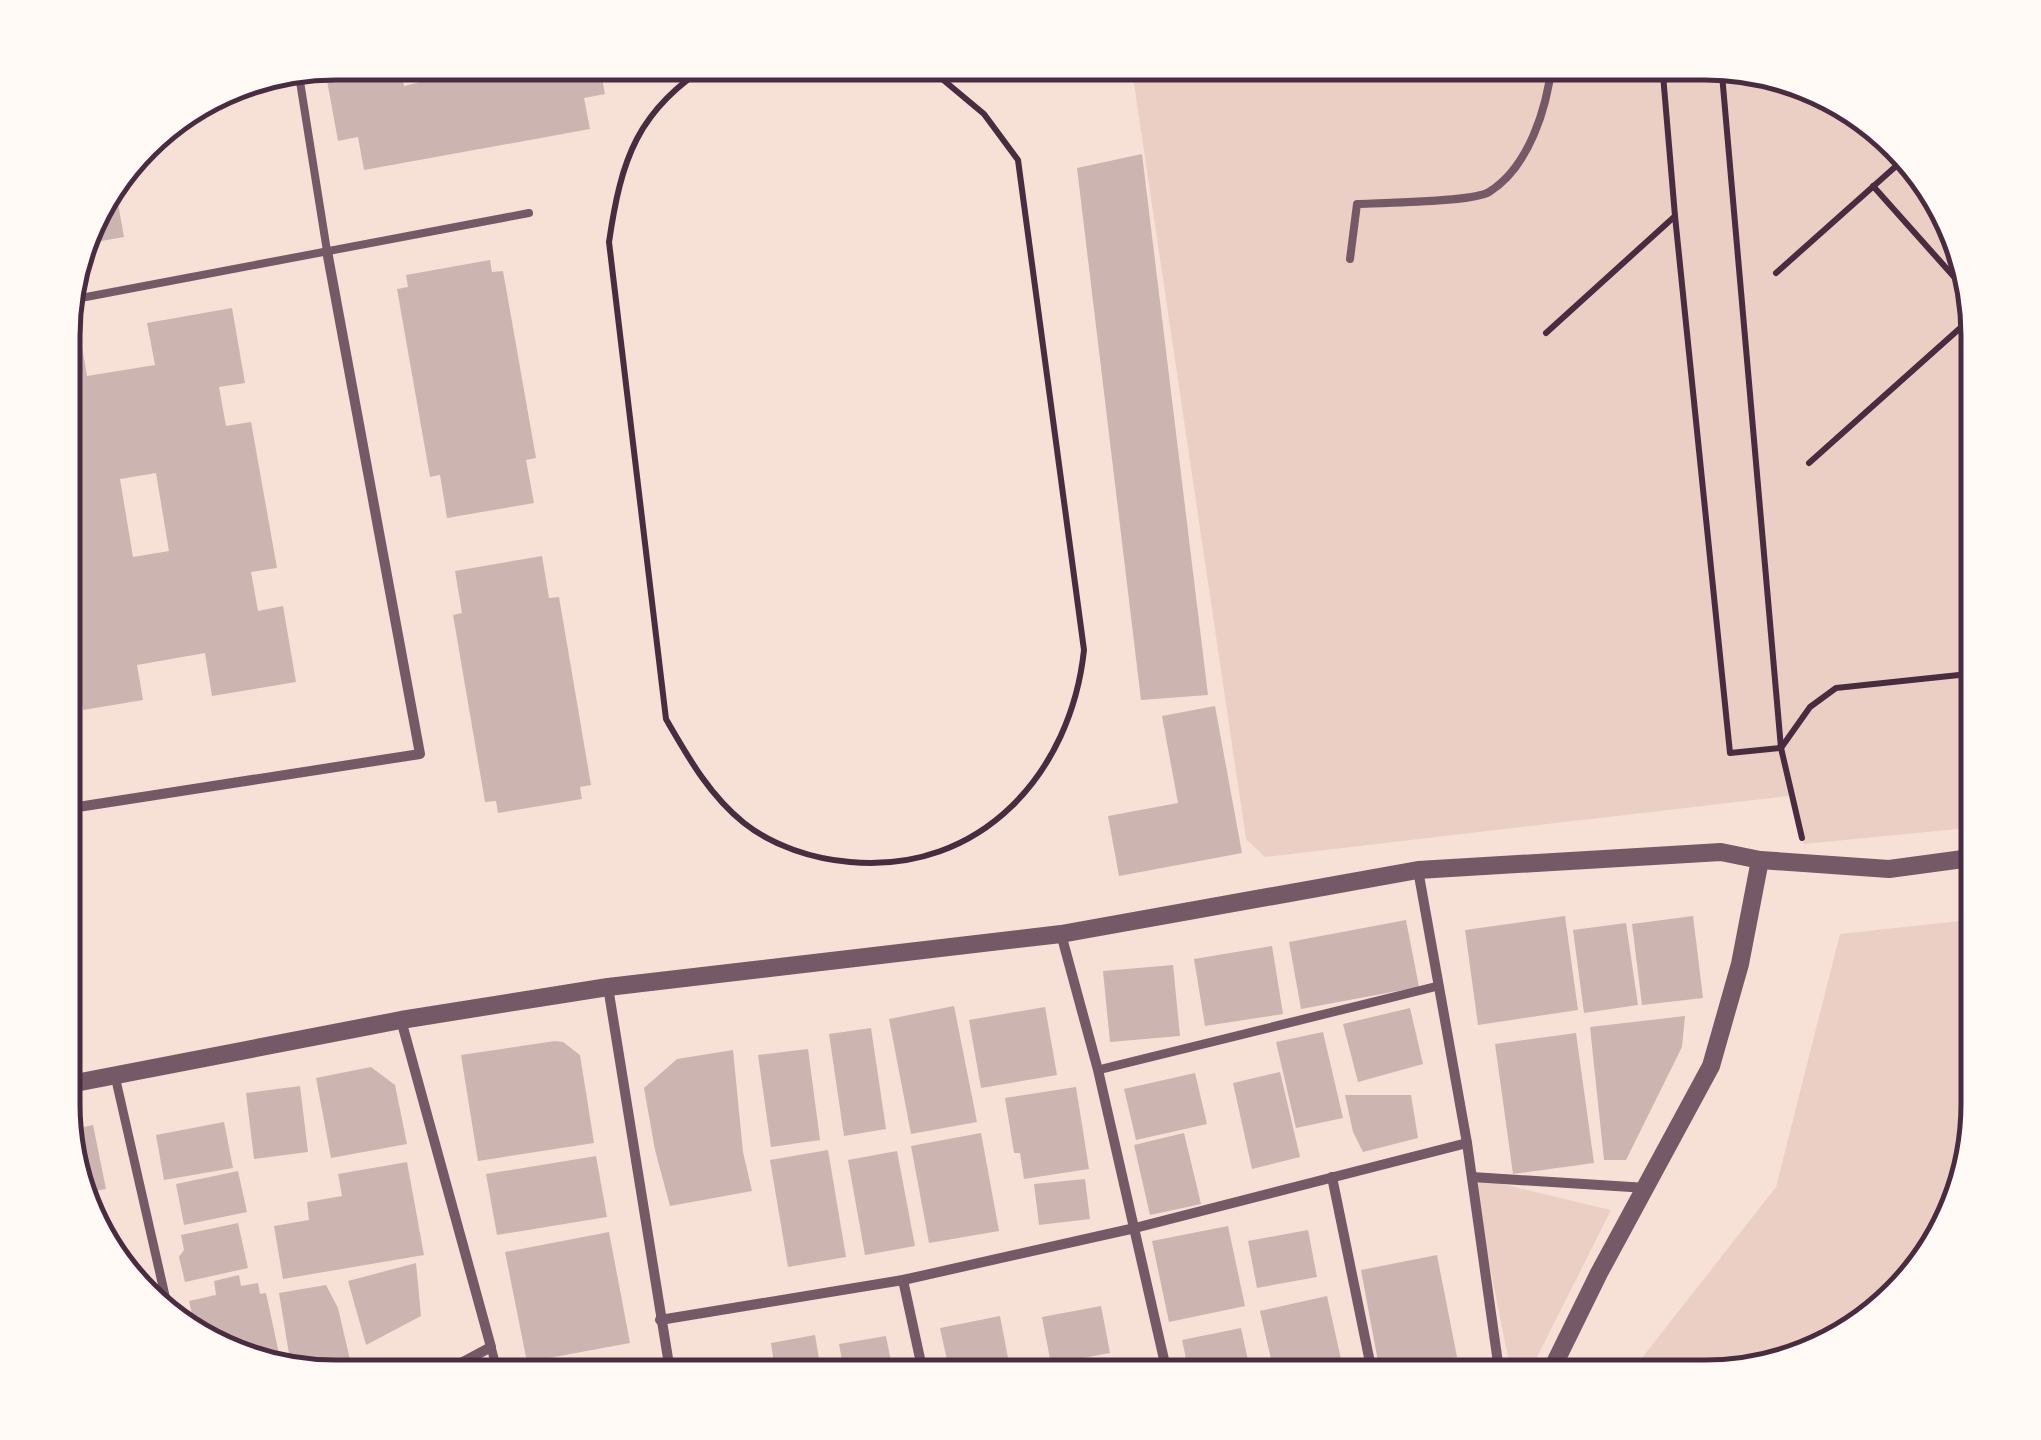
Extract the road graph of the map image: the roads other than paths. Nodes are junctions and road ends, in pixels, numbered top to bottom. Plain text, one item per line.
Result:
1 (1550, 81) edge
2 (300, 83) edge
3 (529, 214) dead end
4 (327, 251) junction
5 (1350, 259) dead end
6 (83, 298) edge
7 (81, 807) edge
8 (1760, 860) junction
9 (1960, 860) edge
10 (1418, 870) junction
11 (1061, 934) junction
12 (1438, 986) junction
13 (608, 987) junction
14 (401, 1020) junction
15 (1098, 1070) junction
16 (114, 1072) junction
17 (81, 1080) edge
18 (1467, 1142) junction
19 (1332, 1177) junction
20 (1472, 1177) junction
21 (1648, 1188) junction
22 (1135, 1228) junction
23 (903, 1280) junction
24 (165, 1294) edge
25 (660, 1320) junction
26 (491, 1347) junction
27 (468, 1359) edge
28 (494, 1359) edge
29 (668, 1359) edge
30 (920, 1359) edge
31 (1164, 1360) edge
32 (1369, 1360) edge
33 (1497, 1360) edge
34 (1557, 1360) edge

1 - 5 lane
2 - 4 lane
3 - 4 lane
4 - 6 lane
4 - 7 street
8 - 9 street
8 - 10 street
8 - 21 street
10 - 11 street
10 - 12 street
11 - 13 street
11 - 15 street
12 - 15 street
12 - 18 street
13 - 14 street
13 - 25 street
14 - 16 street
14 - 26 street
15 - 22 street
16 - 17 street
16 - 24 street
18 - 19 street
18 - 20 street
19 - 22 street
19 - 32 street
20 - 21 street
20 - 33 street
21 - 34 street
22 - 23 street
22 - 31 street
23 - 25 street
23 - 30 street
25 - 29 street
26 - 27 street
26 - 28 street

